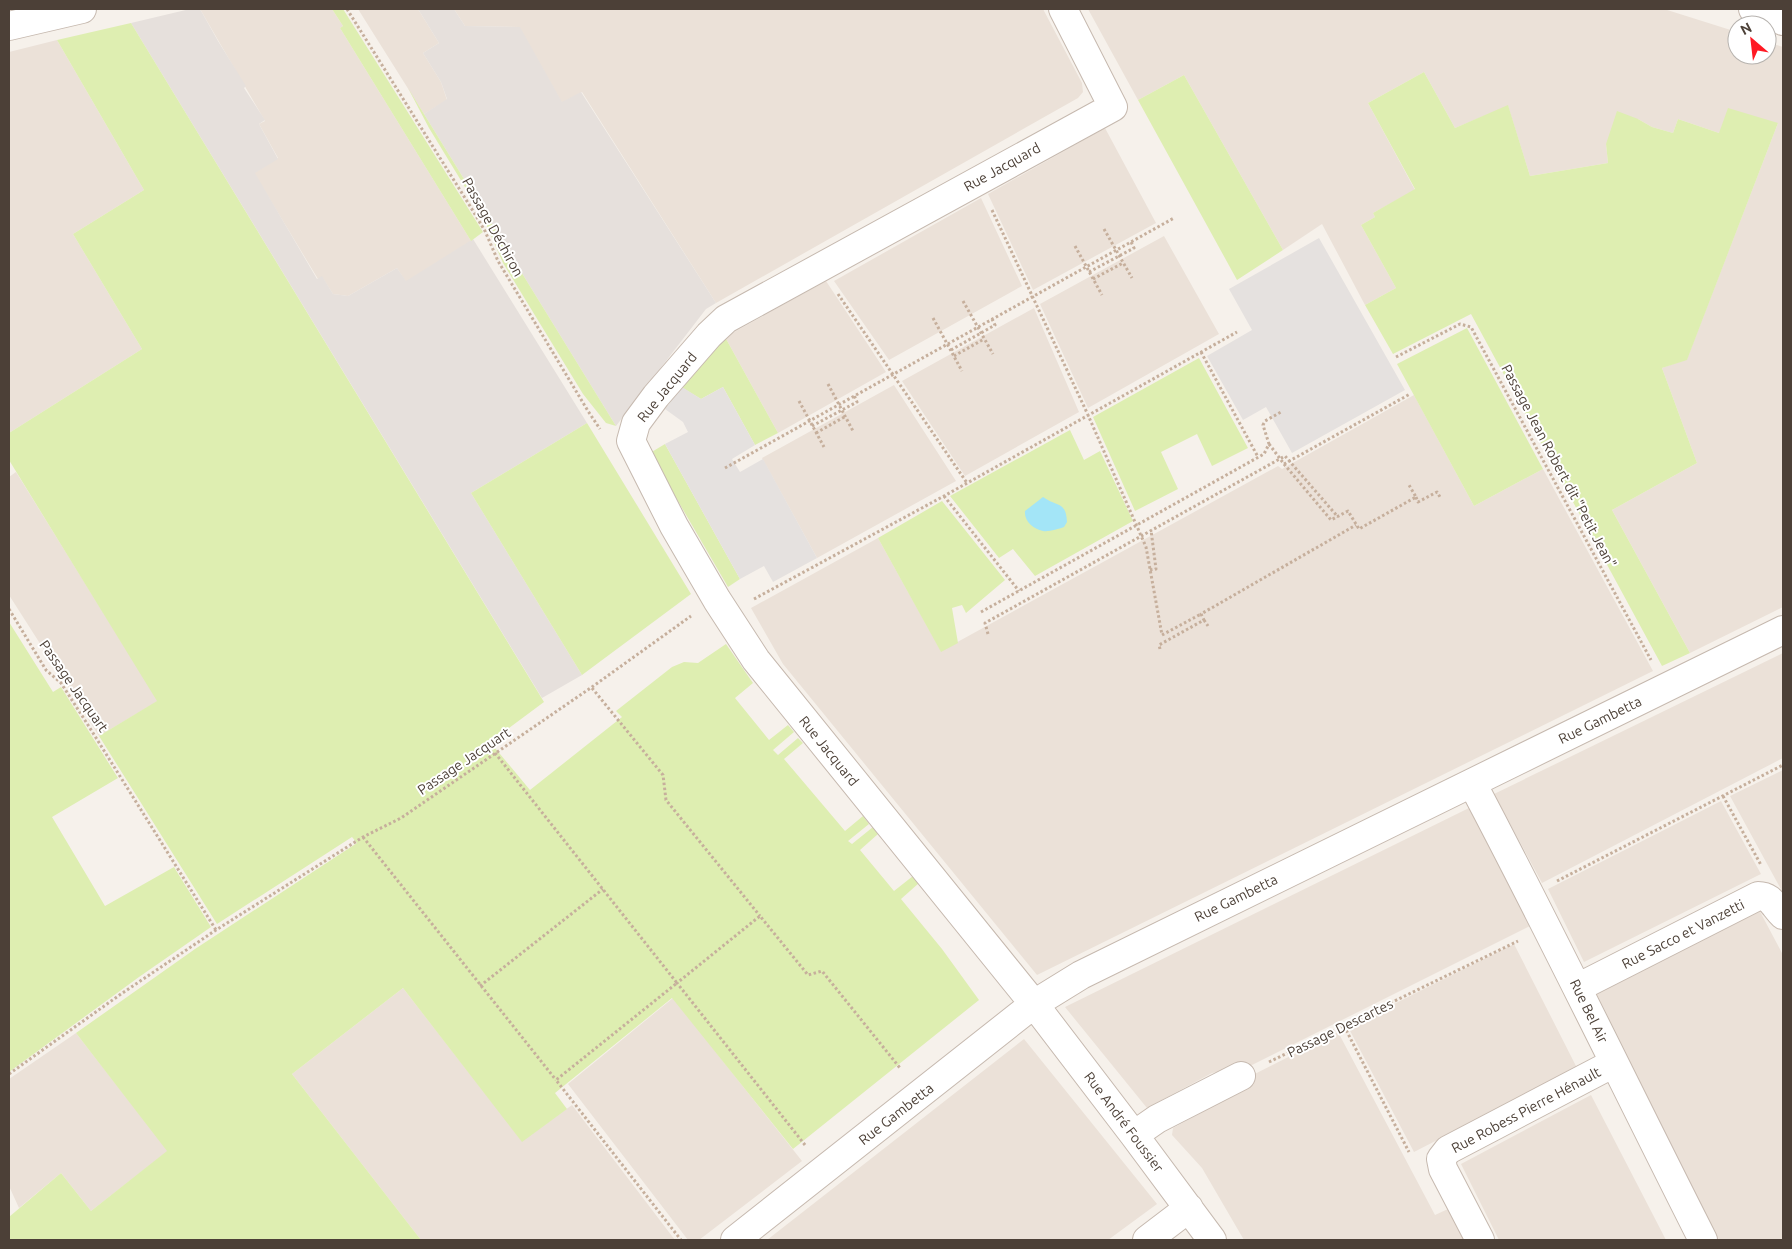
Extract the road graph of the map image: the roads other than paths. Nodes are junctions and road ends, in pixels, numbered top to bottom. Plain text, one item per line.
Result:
1 (82, 9) edge
2 (1063, 9) edge
3 (1753, 9) edge
4 (1783, 21) edge
5 (9, 26) edge
6 (1783, 630) edge
7 (1472, 783) junction
8 (1783, 915) edge
9 (1577, 988) junction
10 (1034, 1004) junction
11 (1614, 1063) junction
12 (1241, 1076) road end
13 (1134, 1135) junction
14 (1189, 1208) junction
15 (735, 1240) edge
16 (1147, 1240) edge
17 (1212, 1240) edge
18 (1480, 1240) edge
19 (1703, 1240) edge

1 - 5 street
2 - 10 street, Rue Jacquard
3 - 4 street
6 - 7 street, Rue Gambetta
7 - 9 street, Rue Bel Air
7 - 10 street, Rue Gambetta
8 - 9 street, Rue Sacco et Vanzetti
9 - 11 street, Rue Bel Air
10 - 13 street, Rue André Foussier
10 - 15 street, Rue Gambetta
11 - 18 street, Rue Robess Pierre Hénault
11 - 19 street, Rue Bel Air
12 - 13 street
13 - 14 street, Rue André Foussier
14 - 16 street
14 - 17 street, Rue André Foussier

